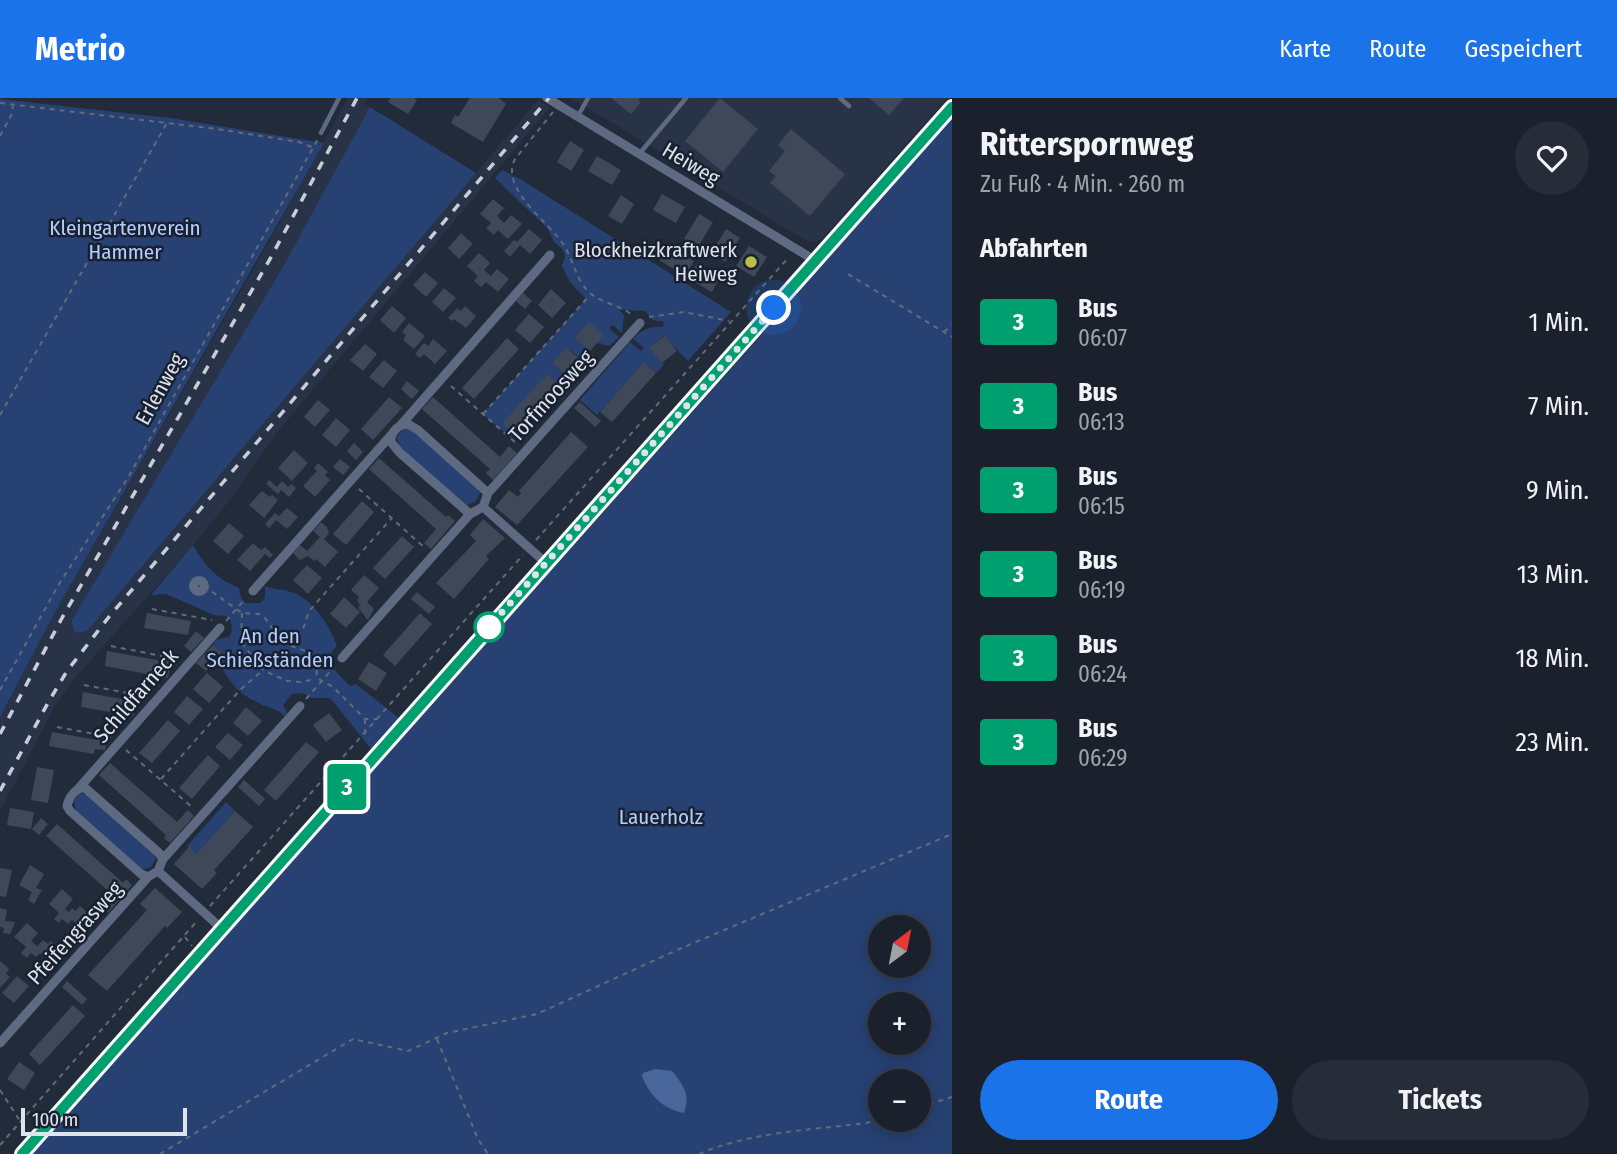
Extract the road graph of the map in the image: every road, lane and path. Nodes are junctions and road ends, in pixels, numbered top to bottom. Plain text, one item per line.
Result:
1 (338, 98) edge
2 (547, 98) edge
3 (588, 98) edge
4 (686, 98) edge
5 (840, 98) edge
6 (0, 103) edge
7 (13, 104) junction
8 (559, 105) junction
9 (849, 106) dead end
10 (952, 107) edge
11 (578, 117) junction
12 (167, 123) junction
13 (320, 134) joint
14 (0, 136) edge
15 (314, 148) junction
16 (640, 154) junction
17 (796, 248) junction
18 (550, 256) dead end
19 (816, 261) junction
20 (848, 274) dead end
21 (591, 294) junction
22 (730, 321) junction
23 (640, 323) junction
24 (952, 325) edge
25 (943, 332) junction
26 (952, 338) edge
27 (442, 378) junction
28 (483, 414) junction
29 (0, 415) edge
30 (400, 426) junction
31 (392, 434) junction
32 (525, 451) junction
33 (350, 481) junction
34 (488, 493) junction
35 (483, 507) junction
36 (470, 514) junction
37 (391, 519) junction
38 (529, 548) junction
39 (433, 555) junction
40 (545, 563) junction
41 (205, 586) dead end
42 (253, 591) joint
43 (237, 608) junction
44 (152, 609) dead end
45 (242, 612) junction
46 (220, 628) junction
47 (111, 646) dead end
48 (291, 646) junction
49 (342, 658) joint
50 (184, 668) junction
51 (263, 670) junction
52 (317, 678) junction
53 (321, 682) junction
54 (84, 685) dead end
55 (0, 690) edge
56 (151, 705) junction
57 (300, 706) joint
58 (365, 719) junction
59 (379, 719) junction
60 (57, 726) dead end
61 (364, 735) junction
62 (118, 743) junction
63 (160, 779) junction
64 (78, 789) junction
65 (202, 816) junction
66 (952, 834) edge
67 (163, 859) junction
68 (158, 871) junction
69 (148, 877) junction
70 (204, 913) junction
71 (221, 928) junction
72 (184, 936) junction
73 (190, 952) dead end
74 (437, 1038) junction
75 (0, 1043) edge
76 (0, 1090) edge
77 (952, 1097) edge
78 (931, 1103) edge
79 (20, 1122) junction
80 (868, 1122) edge
81 (0, 1145) edge
82 (22, 1154) edge
83 (160, 1154) edge
84 (488, 1154) edge
85 (699, 1154) edge

1 - 13 lane
2 - 8 street, Heiweg
3 - 11 lane
4 - 16 lane
5 - 9 lane
6 - 7 path
7 - 12 path
7 - 14 path
8 - 11 street, Heiweg
8 - 21 path
10 - 19 street
11 - 16 street, Heiweg
12 - 15 path
12 - 29 path
13 - 15 path, Erlenweg
15 - 55 path, Erlenweg
16 - 17 street, Heiweg
17 - 19 street, Heiweg
17 - 22 path
18 - 27 street
19 - 40 street
20 - 25 path
21 - 23 path
21 - 28 path
22 - 23 path
22 - 38 path
23 - 32 street, Torfmoosweg
24 - 25 path
25 - 26 path
27 - 28 path
27 - 30 street
28 - 32 path
30 - 31 street
30 - 34 street
31 - 33 street
31 - 36 street
32 - 34 street, Torfmoosweg
33 - 37 path
33 - 42 street
34 - 35 street
35 - 36 street
35 - 38 street
36 - 39 street
37 - 39 path
37 - 48 path
38 - 40 street
38 - 59 path
39 - 49 street
40 - 71 street
41 - 43 path
42 - 43 path
43 - 45 path
43 - 46 path
44 - 46 path
45 - 48 path
45 - 51 path
46 - 50 street, Schildfarneck
47 - 50 path
48 - 52 path
49 - 53 path
50 - 56 street, Schildfarneck
51 - 52 path
51 - 63 path
52 - 53 path
53 - 57 path
53 - 58 path
54 - 56 path
56 - 62 street, Schildfarneck
57 - 65 street
58 - 59 path
58 - 61 path
59 - 61 path
60 - 62 path
61 - 70 path
62 - 63 path
62 - 64 street, Schildfarneck
63 - 65 path
64 - 67 street
64 - 69 street
65 - 67 street
66 - 74 path
67 - 68 street
68 - 69 street
68 - 70 street
69 - 75 street, Pfeifengrasweg
70 - 71 street
70 - 72 path
71 - 82 street
72 - 73 path
72 - 79 path
74 - 83 path
74 - 84 path
76 - 79 path
77 - 78 path
79 - 81 path
80 - 85 path

